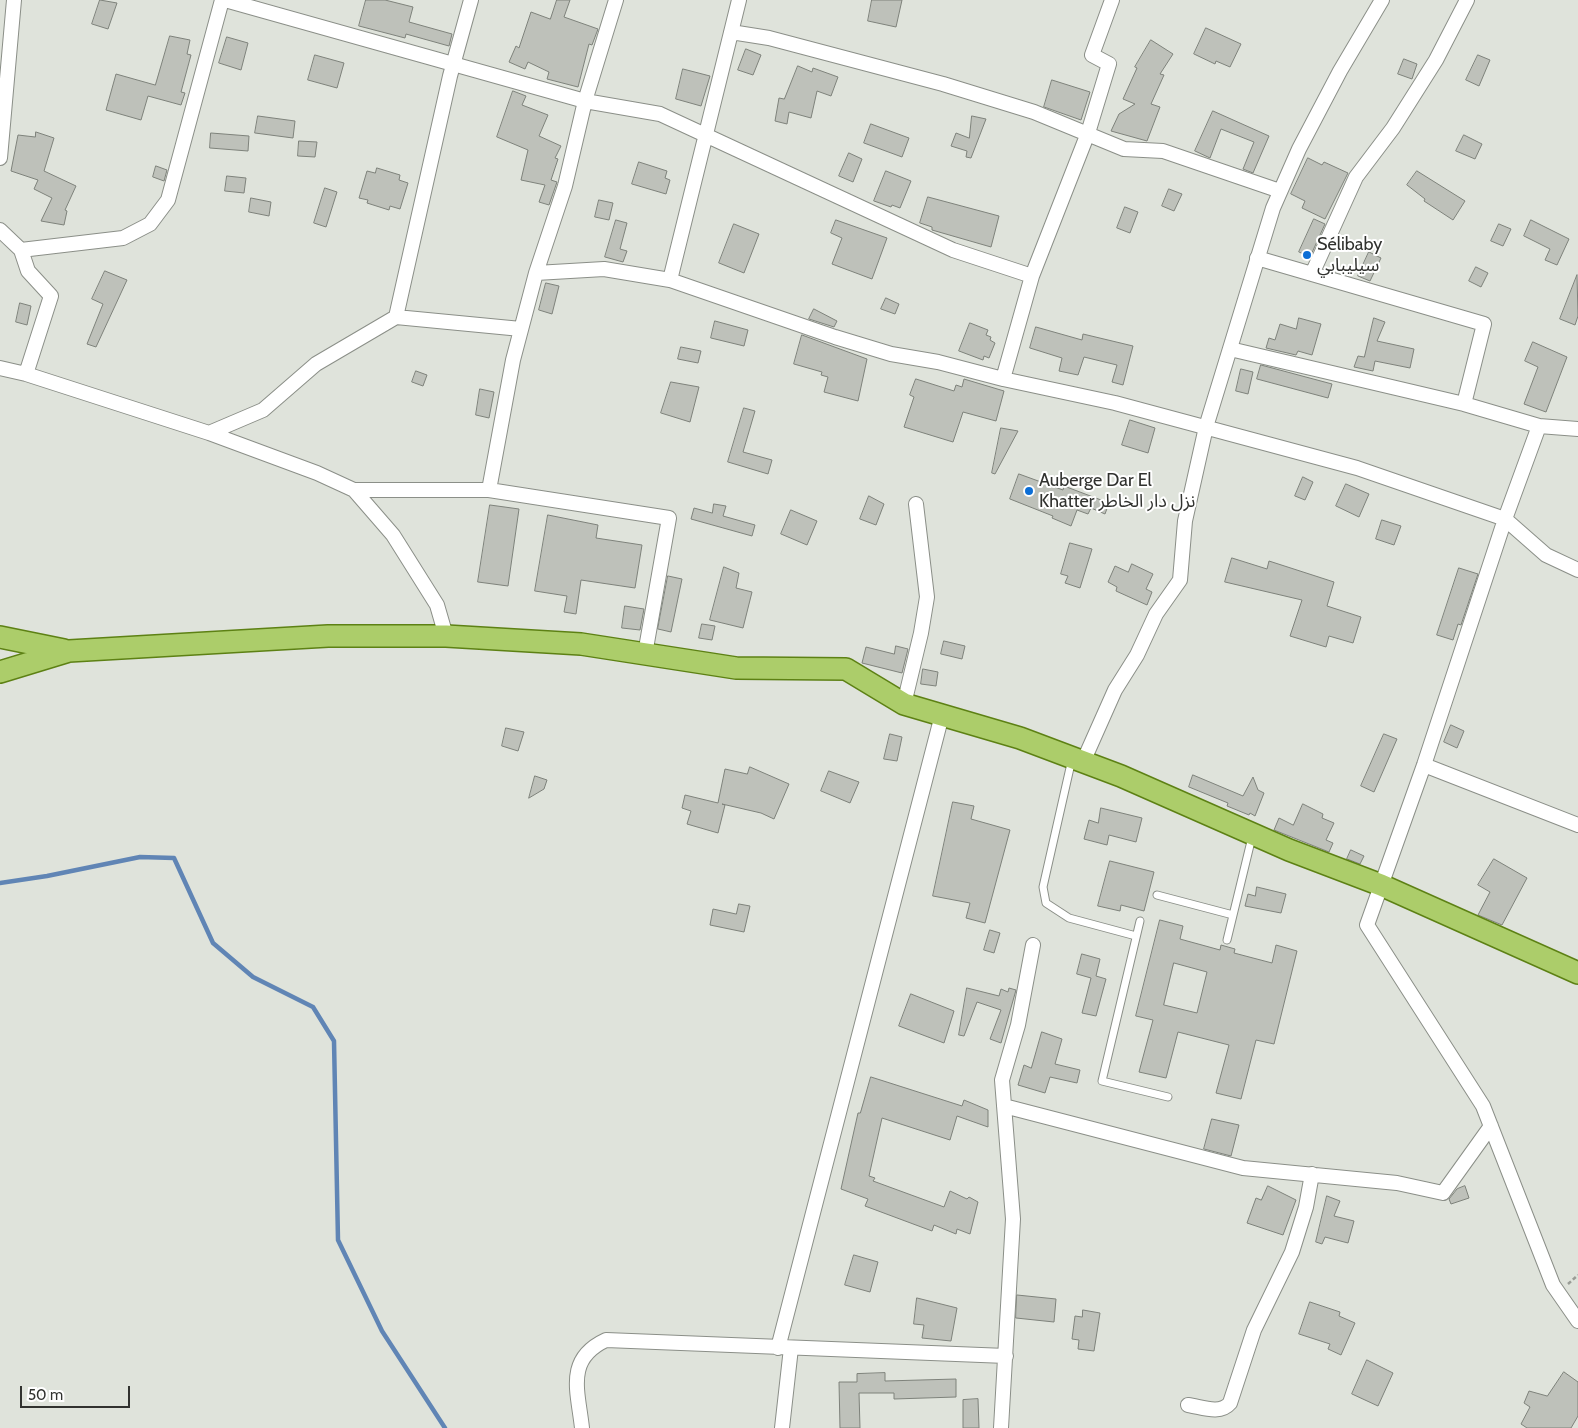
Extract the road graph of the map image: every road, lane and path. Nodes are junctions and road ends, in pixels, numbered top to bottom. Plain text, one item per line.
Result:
1 (14, 0) edge
2 (224, 0) edge
3 (470, 0) edge
4 (614, 0) edge
5 (739, 0) edge
6 (1112, 0) edge
7 (1382, 0) edge
8 (1467, 0) edge
9 (731, 32) junction
10 (454, 63) junction
11 (585, 101) junction
12 (1088, 133) junction
13 (705, 134) junction
14 (0, 158) edge
15 (1280, 191) junction
16 (0, 230) edge
17 (22, 250) junction
18 (1257, 258) junction
19 (536, 273) junction
20 (1312, 274) junction
21 (1032, 276) junction
22 (670, 280) junction
23 (396, 317) junction
24 (521, 329) junction
25 (1230, 349) junction
26 (0, 368) edge
27 (26, 374) junction
28 (1002, 379) junction
29 (1464, 404) junction
30 (1539, 426) junction
31 (1206, 427) junction
32 (1578, 429) edge
33 (210, 434) junction
34 (354, 490) junction
35 (489, 490) junction
36 (916, 504) dead end
37 (1505, 519) junction
38 (1578, 570) edge
39 (446, 636) junction
40 (0, 637) edge
41 (69, 651) junction
42 (645, 654) junction
43 (0, 672) edge
44 (904, 704) junction
45 (942, 715) junction
46 (1078, 760) junction
47 (1424, 765) junction
48 (1578, 825) edge
49 (1253, 834) junction
50 (1380, 885) junction
51 (1157, 895) dead end
52 (1233, 915) junction
53 (1140, 921) dead end
54 (1136, 936) junction
55 (1227, 940) dead end
56 (1033, 945) dead end
57 (1578, 973) edge
58 (1168, 1097) dead end
59 (1004, 1106) junction
60 (1491, 1126) junction
61 (1312, 1174) junction
62 (1578, 1321) edge
63 (784, 1348) junction
64 (1006, 1356) junction
65 (1188, 1405) dead end
66 (582, 1428) edge
67 (782, 1428) edge
68 (1001, 1428) edge

1 - 14 street
2 - 10 street
2 - 17 street
3 - 10 street
4 - 11 street
5 - 9 street
6 - 12 street
7 - 15 street
8 - 20 street
9 - 12 street
9 - 13 street
10 - 11 street
10 - 23 street
11 - 13 street
11 - 19 street
12 - 15 street
12 - 21 street
13 - 21 street
13 - 22 street
15 - 18 street
16 - 17 street
17 - 27 street
18 - 20 street
18 - 25 street
19 - 22 street
19 - 24 street
20 - 29 street
21 - 28 street
22 - 28 street
23 - 24 street
23 - 33 street
24 - 35 street
25 - 29 street
25 - 31 street
26 - 27 street
27 - 33 street
28 - 31 street
29 - 30 street
30 - 32 street
30 - 37 street
31 - 37 street
31 - 46 street
33 - 34 street
34 - 35 street
34 - 39 street
35 - 42 street
36 - 44 street
37 - 38 street
37 - 47 street
39 - 41 main road
39 - 42 main road
40 - 41 main road
41 - 43 main road
42 - 44 main road
44 - 45 main road
45 - 46 main road
45 - 63 street
46 - 49 main road
46 - 54 lane
47 - 48 street
47 - 50 street
49 - 50 main road
49 - 52 lane
50 - 57 main road
50 - 60 street
51 - 52 lane
52 - 55 lane
53 - 54 lane
54 - 58 lane
56 - 59 street
59 - 61 street
59 - 64 street
60 - 61 street
60 - 62 street
61 - 65 street
63 - 64 street
63 - 66 street
63 - 67 street
64 - 68 street

